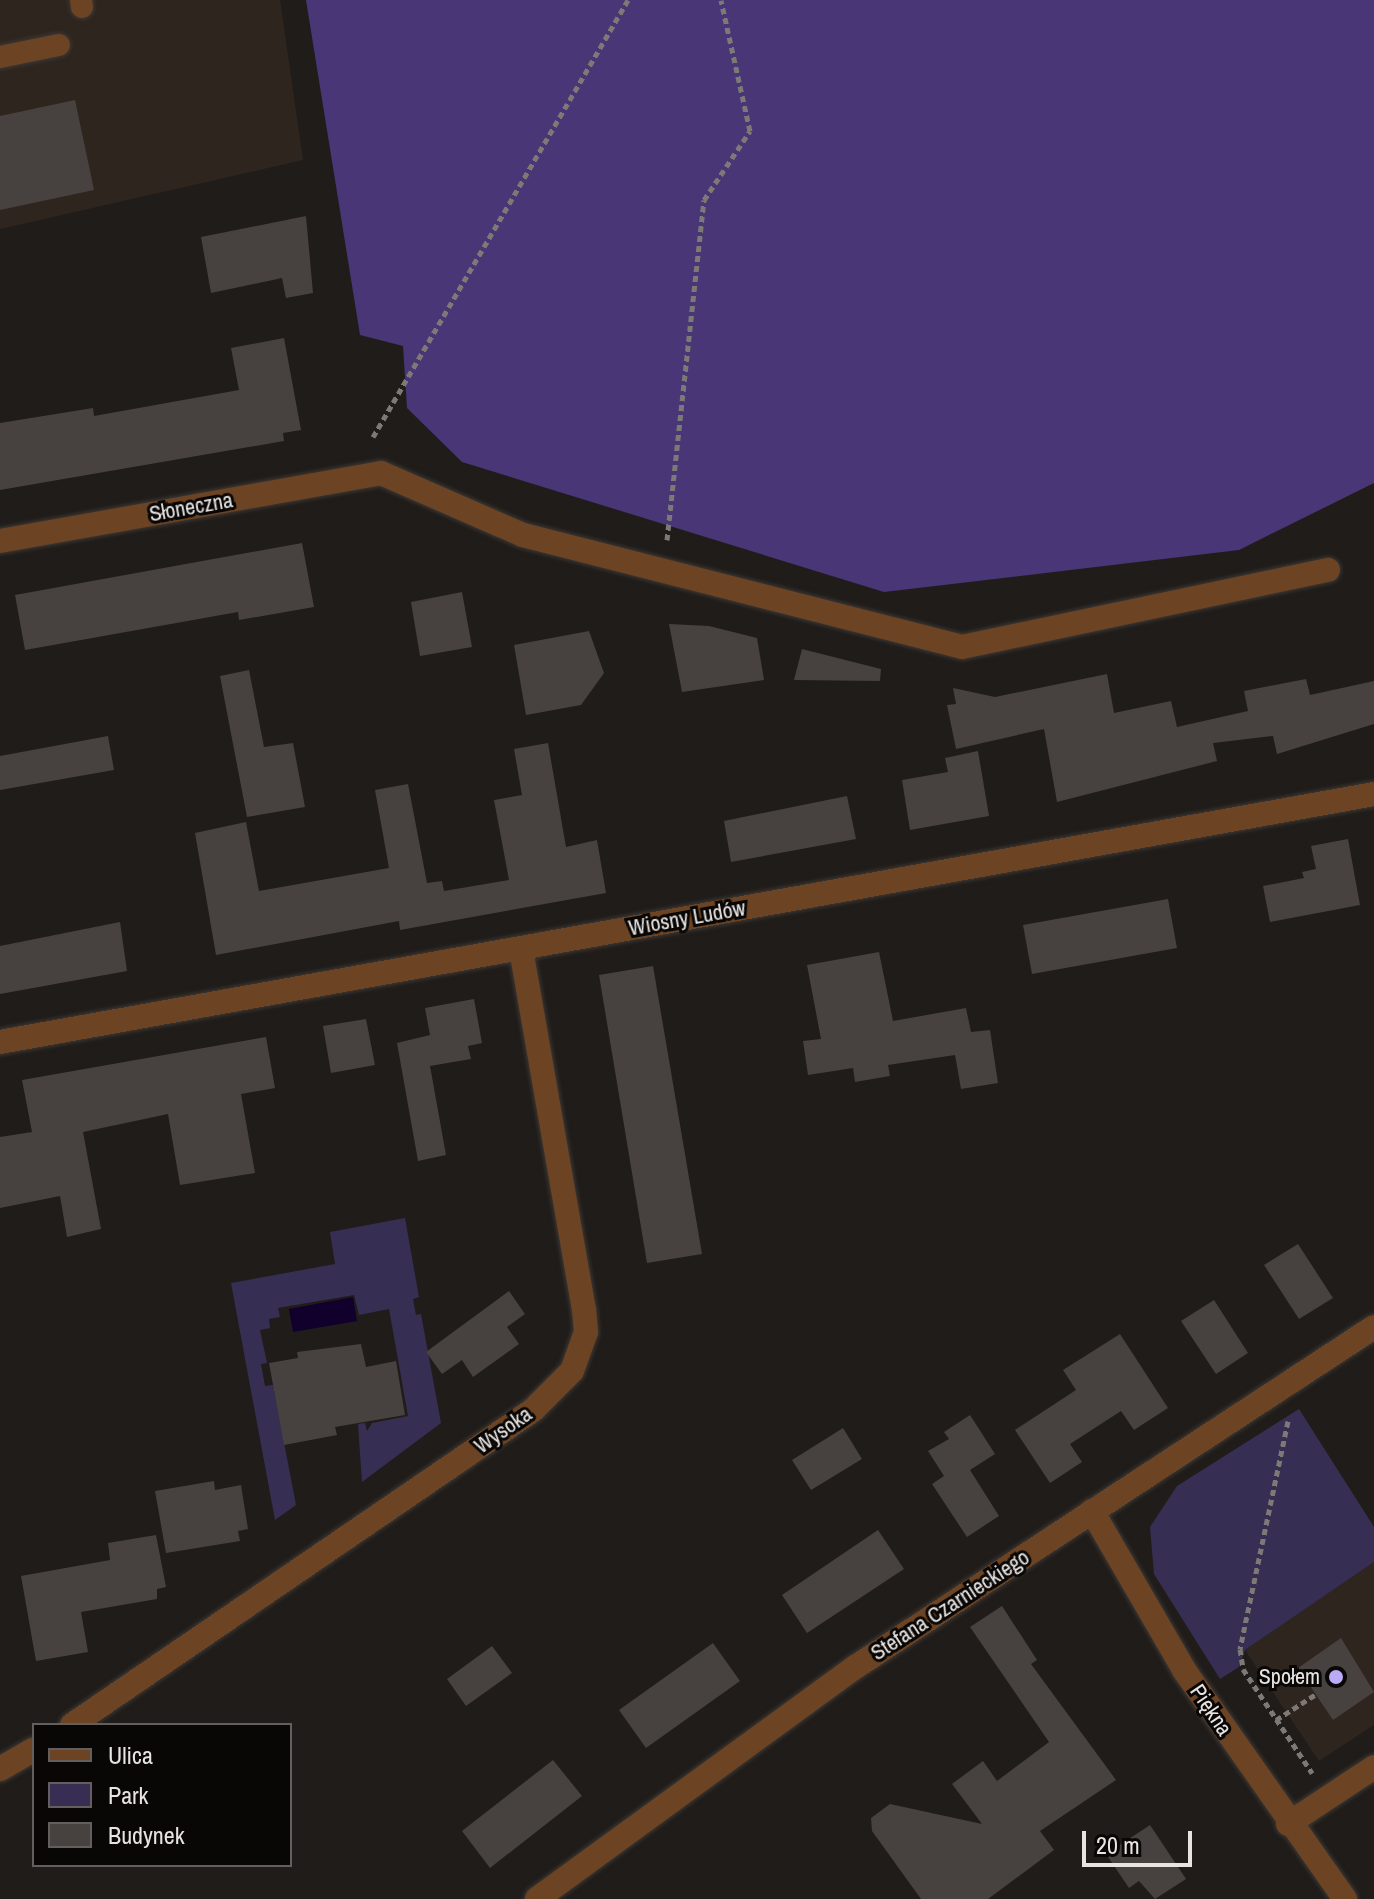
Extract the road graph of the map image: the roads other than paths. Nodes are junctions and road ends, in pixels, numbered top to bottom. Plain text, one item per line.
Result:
1 (59, 45) dead end
2 (0, 57) edge
3 (0, 541) edge
4 (1328, 570) dead end
5 (1374, 794) edge
6 (521, 948) junction
7 (0, 1042) edge
8 (1374, 1327) edge
9 (1092, 1511) junction
10 (75, 1723) edge
11 (32, 1750) edge
12 (1374, 1767) edge
13 (0, 1769) edge
14 (1288, 1824) junction
15 (537, 1899) edge
16 (1345, 1899) edge

1 - 2 lane
3 - 4 street, Słoneczna
5 - 6 street, Wiosny Ludów
6 - 7 street, Wiosny Ludów
6 - 10 street, Wysoka
8 - 9 street, Stefana Czarnieckiego
9 - 14 street, Piękna
9 - 15 street, Stefana Czarnieckiego
11 - 13 street
12 - 14 street
14 - 16 street, Piękna

